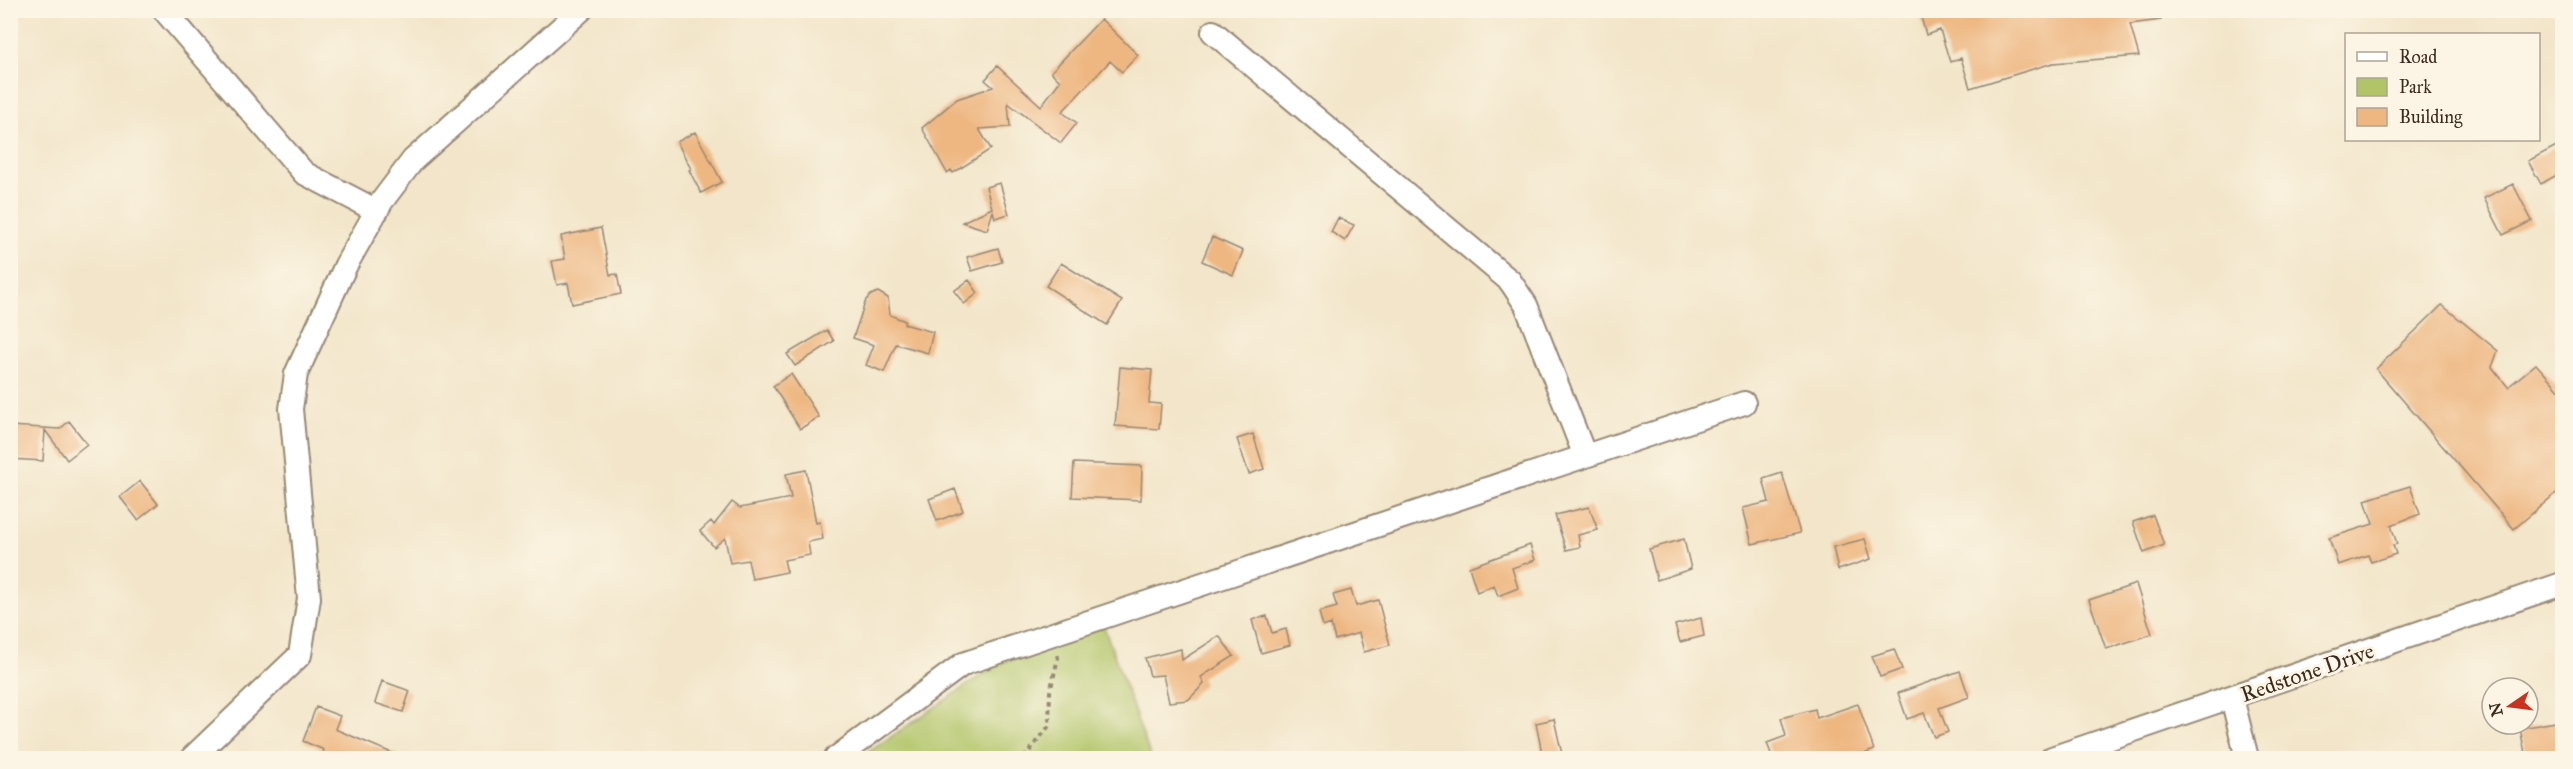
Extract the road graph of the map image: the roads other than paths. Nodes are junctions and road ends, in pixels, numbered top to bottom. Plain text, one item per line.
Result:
1 (164, 10) edge
2 (580, 10) edge
3 (1213, 33) dead end
4 (377, 211) junction
5 (1744, 403) dead end
6 (1585, 456) junction
7 (2562, 584) edge
8 (2232, 698) junction
9 (192, 759) edge
10 (836, 759) edge
11 (2052, 759) edge
12 (2247, 759) edge

1 - 4 street
2 - 4 street
3 - 6 street
4 - 9 street
5 - 6 street
6 - 10 street
7 - 8 street, Redstone Drive
8 - 11 street, Redstone Drive
8 - 12 street

